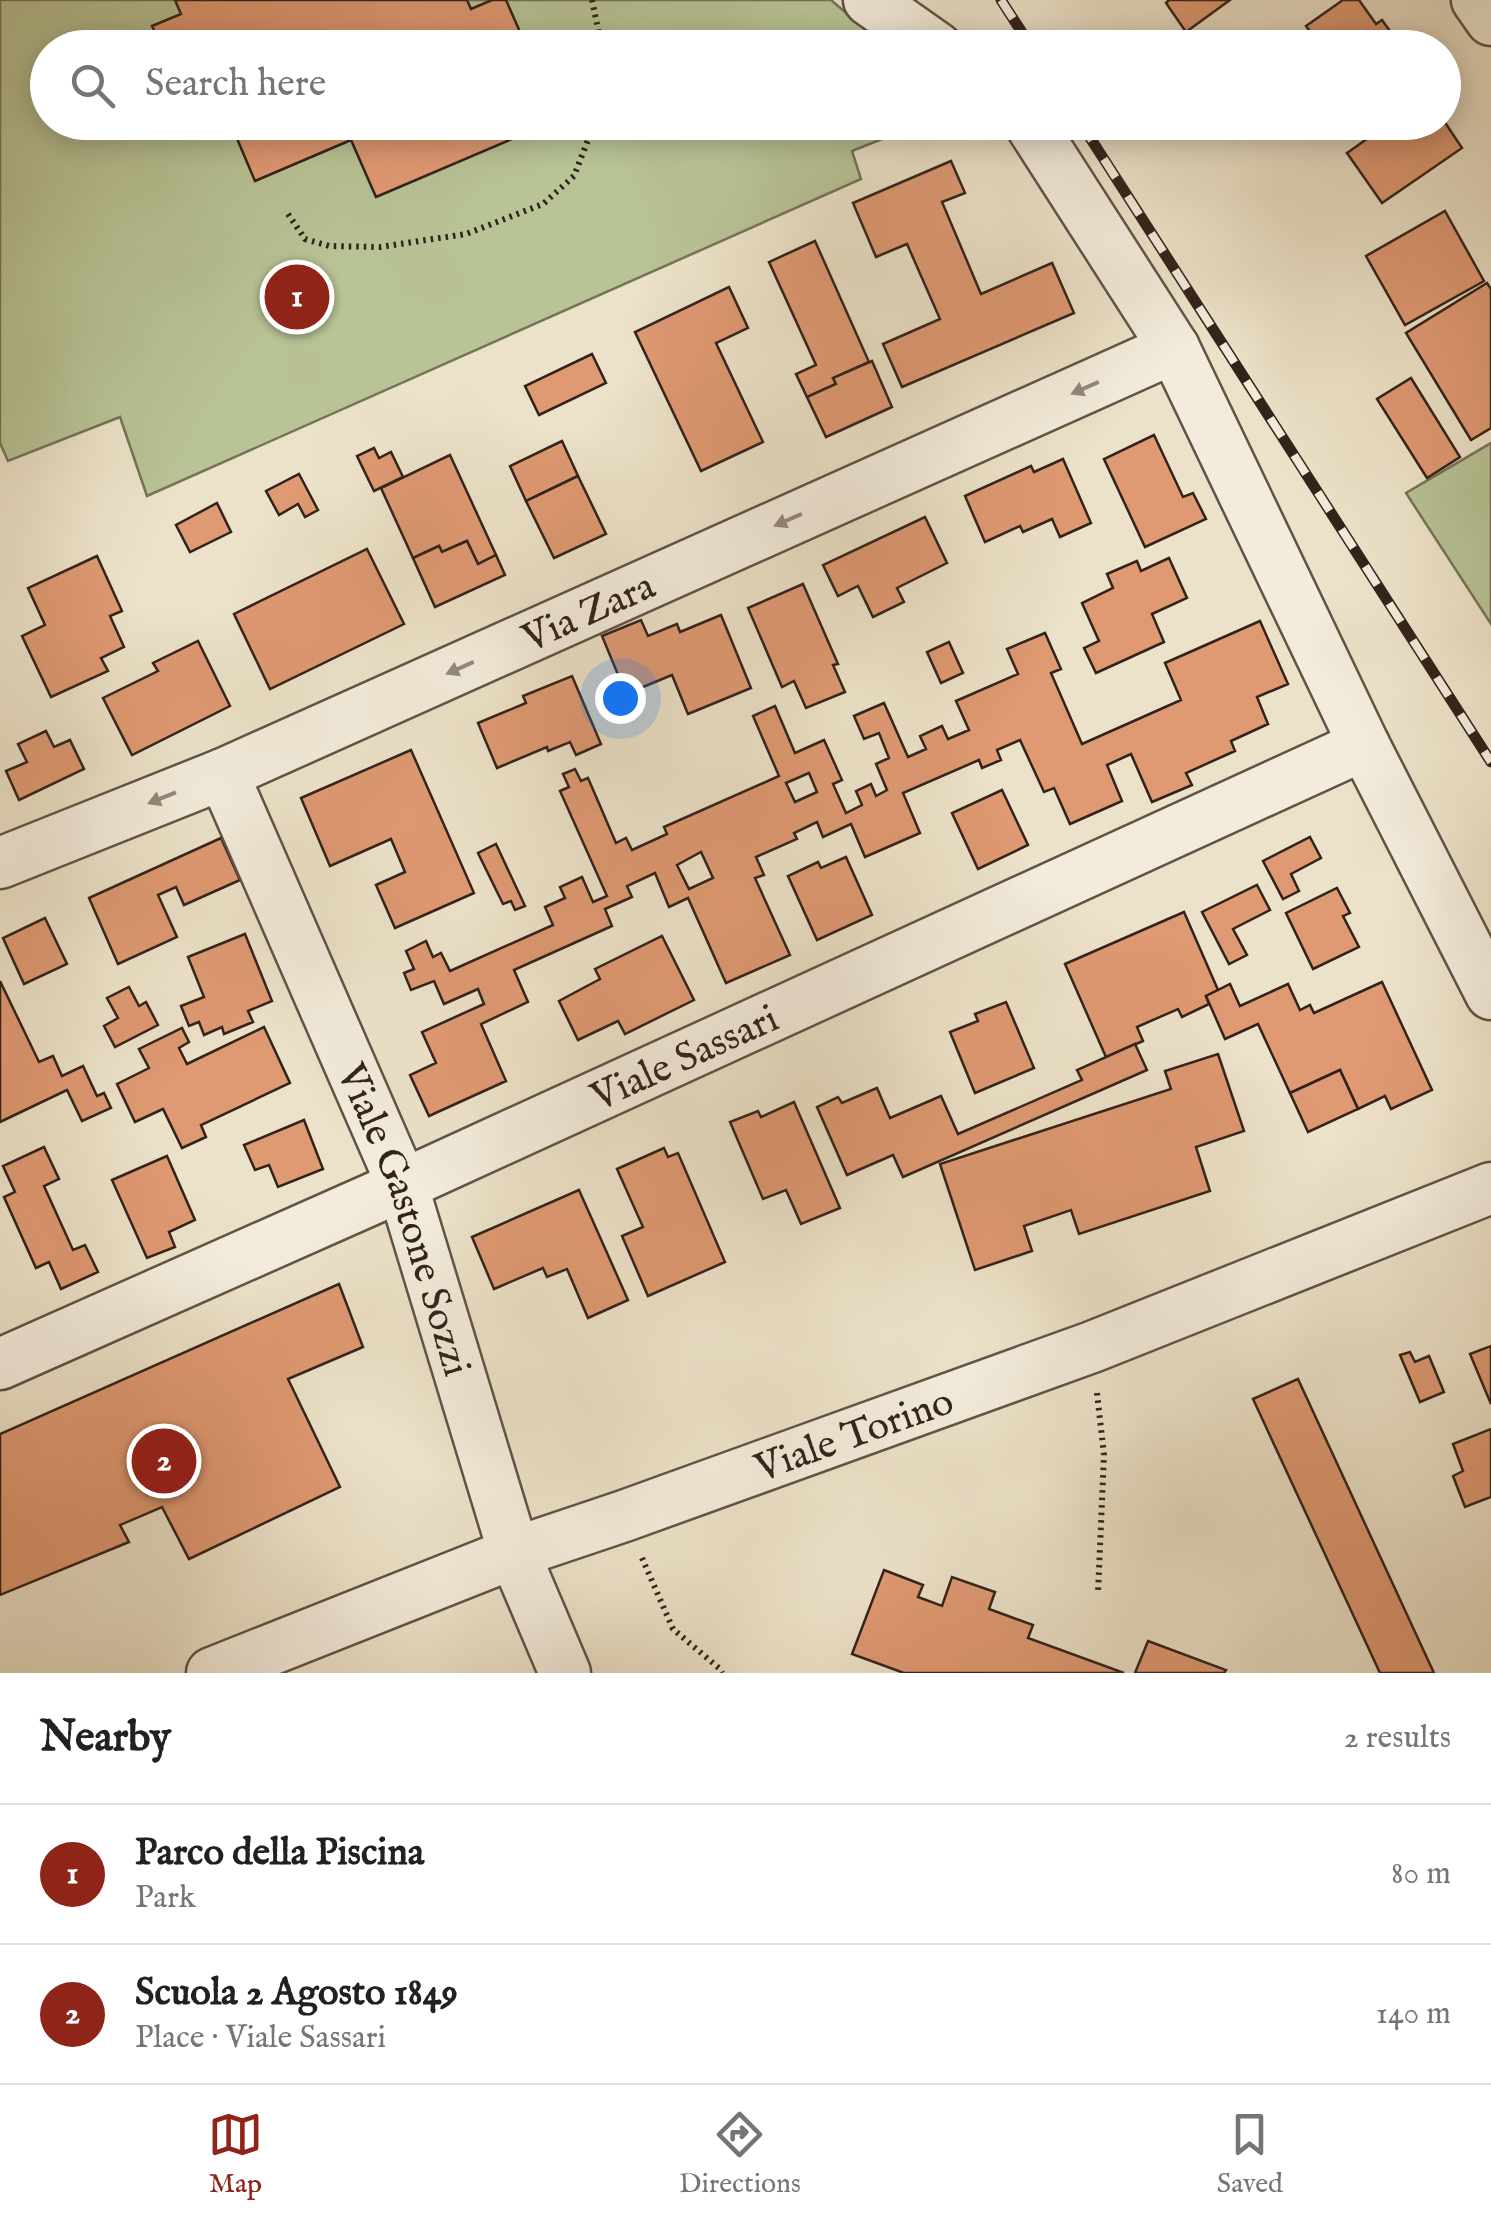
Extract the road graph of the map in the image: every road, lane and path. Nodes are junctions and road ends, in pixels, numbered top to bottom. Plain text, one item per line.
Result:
1 (592, 0) edge
2 (869, 0) edge
3 (1478, 0) edge
4 (1491, 20) edge
5 (598, 30) edge
6 (912, 30) edge
7 (588, 140) edge
8 (1041, 140) edge
9 (288, 214) dead end
10 (1174, 348) junction
11 (1364, 746) junction
12 (222, 774) junction
13 (0, 863) edge
14 (1491, 994) edge
15 (402, 1184) junction
16 (1491, 1188) edge
17 (1092, 1347) junction
18 (0, 1364) edge
19 (624, 1516) junction
20 (514, 1553) junction
21 (1098, 1593) dead end
22 (212, 1673) edge
23 (565, 1673) edge
24 (722, 1673) edge

1 - 5 path
2 - 6 street
3 - 4 street
7 - 9 path
8 - 10 street
10 - 11 street
10 -> 12 street, Via Zara
11 - 14 street
11 - 15 street, Viale Sassari
12 -> 13 street, Via Zara
12 - 15 street, Viale Gastone Sozzi
15 - 18 street, Viale Sassari
15 - 20 street, Viale Gastone Sozzi
16 - 17 street, Viale Torino
17 - 19 street, Viale Torino
17 - 21 path
19 - 20 street, Viale Torino
19 - 24 path
20 - 22 street, Viale Torino
20 - 23 street, Viale Gastone Sozzi

